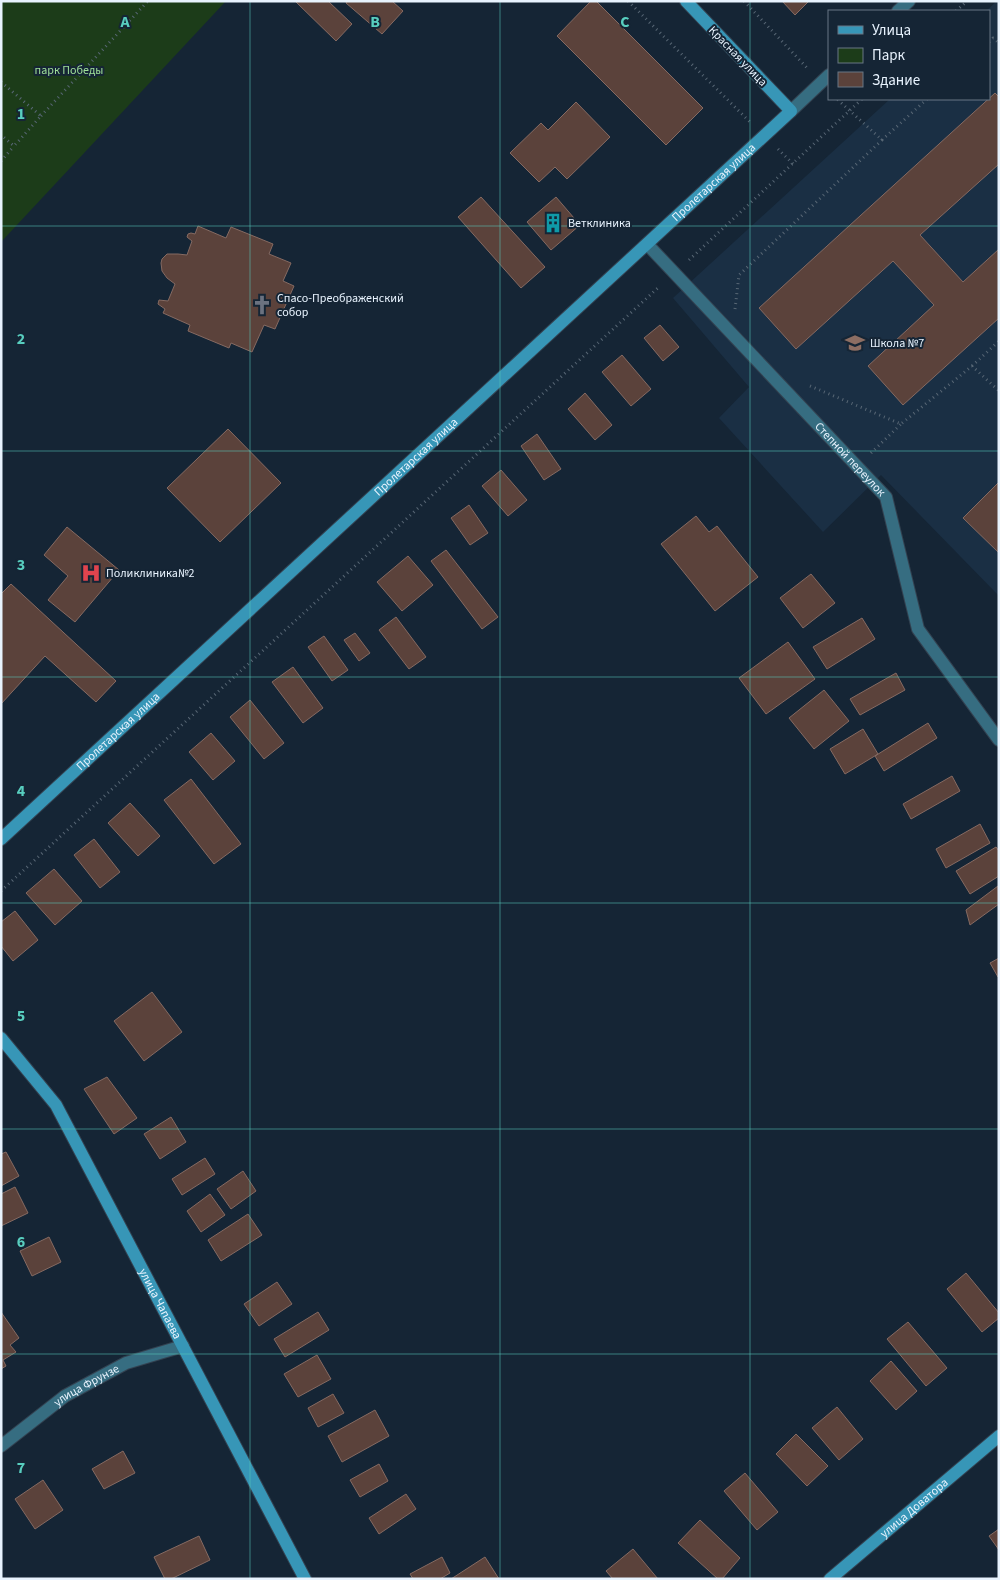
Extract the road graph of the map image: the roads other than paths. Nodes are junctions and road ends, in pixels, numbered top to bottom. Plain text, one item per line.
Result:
1 (686, 1) edge
2 (909, 1) edge
3 (899, 10) edge
4 (825, 79) edge
5 (791, 111) junction
6 (647, 244) junction
7 (999, 740) edge
8 (1, 839) edge
9 (1, 1038) edge
10 (183, 1346) junction
11 (999, 1436) edge
12 (1, 1446) edge
13 (305, 1579) edge
14 (830, 1579) edge

1 - 5 street, Красная улица
2 - 3 street
4 - 5 street, Пролетарская улица
5 - 6 street, Пролетарская улица
6 - 7 street, Степной переулок
6 - 8 street, Пролетарская улица
9 - 10 street, улица Чапаева
10 - 12 street, улица Фрунзе
10 - 13 street, улица Чапаева
11 - 14 street, улица Доватора

